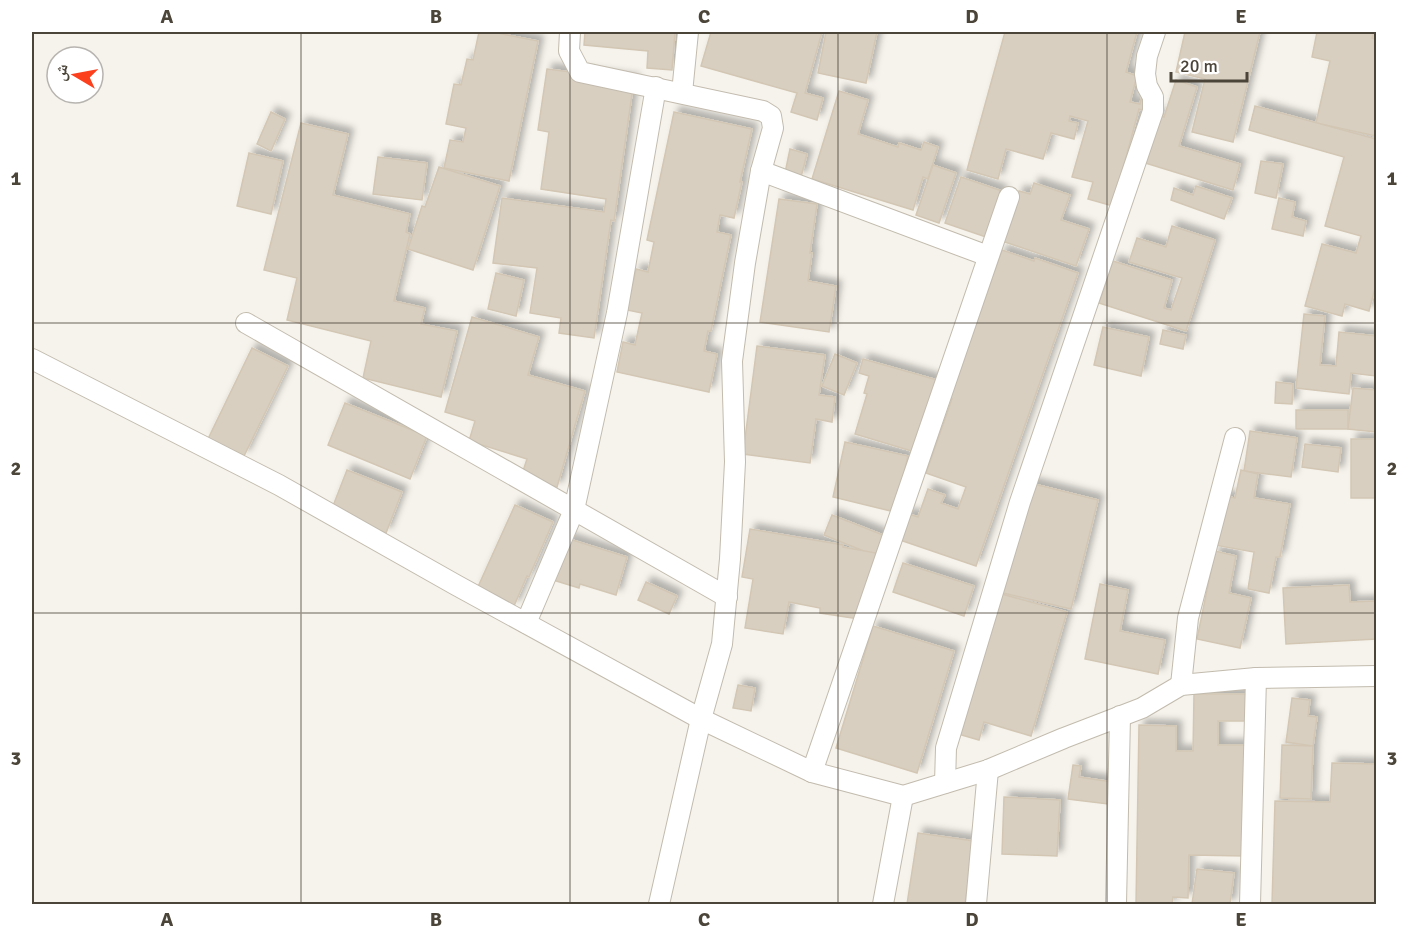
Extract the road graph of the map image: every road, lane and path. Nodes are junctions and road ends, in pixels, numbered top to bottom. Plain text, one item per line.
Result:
1 (570, 32) edge
2 (688, 32) edge
3 (1155, 32) edge
4 (656, 87) junction
5 (682, 93) junction
6 (761, 171) junction
7 (1009, 197) dead end
8 (988, 256) junction
9 (246, 323) dead end
10 (32, 359) edge
11 (1235, 438) dead end
12 (573, 510) junction
13 (726, 597) junction
14 (526, 623) junction
15 (1377, 676) edge
16 (1256, 678) junction
17 (1181, 686) junction
18 (1120, 716) junction
19 (701, 719) junction
20 (988, 770) junction
21 (812, 772) junction
22 (945, 783) junction
23 (903, 796) junction
24 (659, 904) edge
25 (883, 904) edge
26 (976, 904) edge
27 (1116, 904) edge
28 (1250, 904) edge

1 - 4 street
2 - 5 street
3 - 22 street
4 - 5 street
4 - 12 street
5 - 6 street
6 - 8 street
6 - 13 street
7 - 8 street
8 - 21 street
9 - 12 street
10 - 14 street
11 - 17 street
12 - 13 street
12 - 14 street
13 - 19 street
14 - 19 street
15 - 16 street
16 - 17 street
16 - 28 street
17 - 18 street
18 - 20 street
18 - 27 street
19 - 21 street
19 - 24 street
20 - 22 street
20 - 26 street
21 - 23 street
22 - 23 street
23 - 25 street

